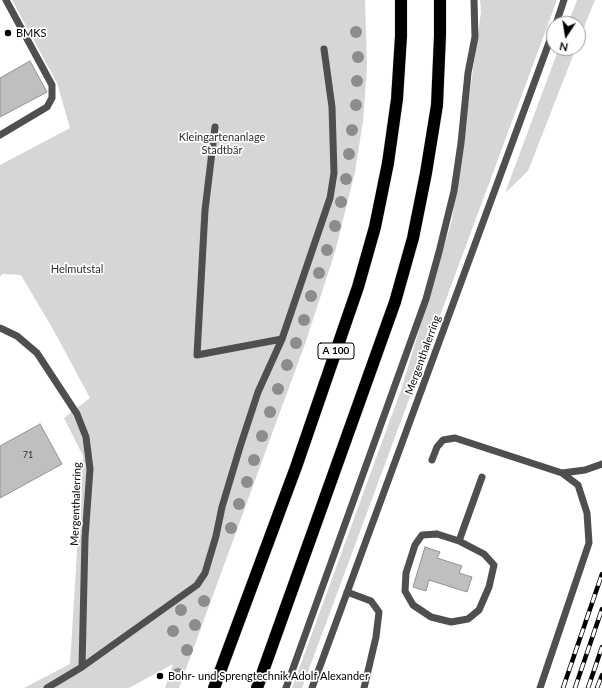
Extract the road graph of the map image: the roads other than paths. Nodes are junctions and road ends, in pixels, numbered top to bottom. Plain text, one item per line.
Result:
1 (6, 0) edge
2 (401, 0) edge
3 (440, 0) edge
4 (474, 0) edge
5 (564, 0) edge
6 (559, 16) edge
7 (324, 49) dead end
8 (546, 51) edge
9 (215, 127) dead end
10 (0, 134) edge
11 (0, 328) edge
12 (282, 339) junction
13 (432, 460) dead end
14 (602, 464) edge
15 (562, 473) junction
16 (482, 477) dead end
17 (459, 541) junction
18 (348, 592) junction
19 (82, 667) junction
20 (47, 688) edge
21 (214, 688) edge
22 (256, 688) edge
23 (286, 688) edge
24 (312, 688) edge
25 (364, 688) edge
26 (540, 688) edge

1 - 10 lane
2 - 21 highway, A 100
3 - 22 highway
4 - 23 lane
5 - 6 lane
7 - 12 lane
8 - 18 lane, Mergenthalerring
9 - 12 lane
11 - 19 lane, Mergenthalerring
12 - 19 lane
13 - 15 lane
14 - 15 lane
15 - 26 lane
16 - 17 lane
17 - 17 lane
18 - 24 lane, Mergenthalerring
18 - 25 lane
19 - 20 lane

